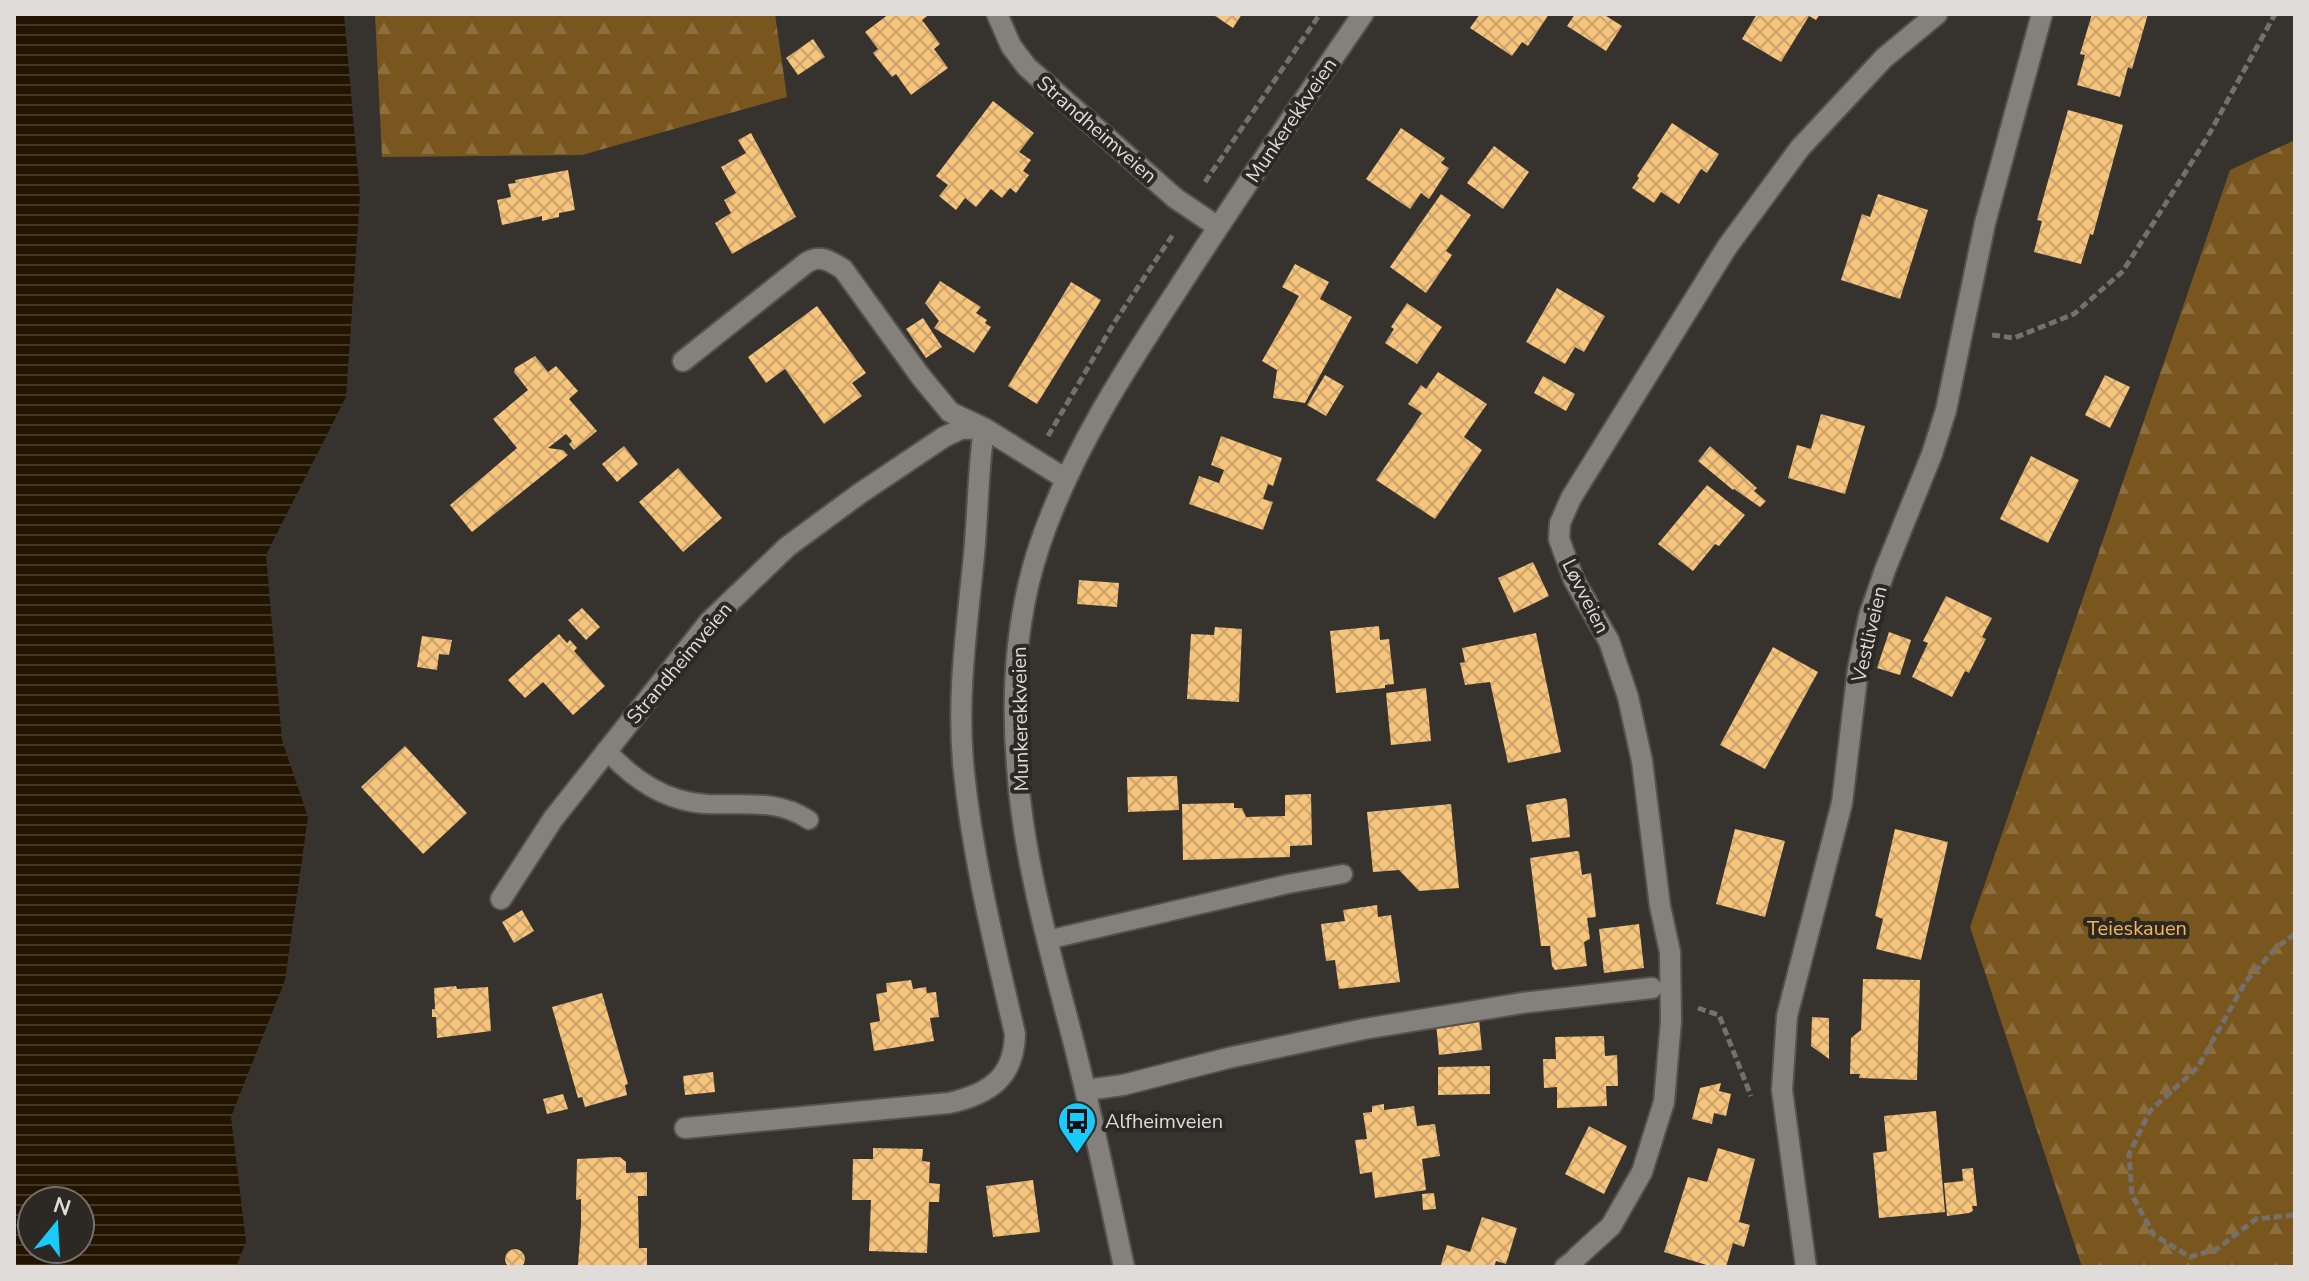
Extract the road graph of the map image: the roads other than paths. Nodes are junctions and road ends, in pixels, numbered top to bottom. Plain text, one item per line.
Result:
1 (997, 14) edge
2 (1363, 14) edge
3 (1937, 14) edge
4 (2042, 14) edge
5 (1218, 227) junction
6 (683, 361) dead end
7 (984, 428) junction
8 (1066, 479) junction
9 (606, 750) junction
10 (809, 820) dead end
11 (1343, 874) dead end
12 (501, 899) dead end
13 (1047, 940) junction
14 (1662, 988) junction
15 (1086, 1090) junction
16 (685, 1128) dead end
17 (1570, 1262) edge
18 (1124, 1267) edge
19 (1806, 1267) edge

1 - 5 street, Strandheimveien
2 - 5 street, Munkerekkveien
3 - 14 street, Løvveien
4 - 19 street, Vestliveien
5 - 8 street, Munkerekkveien
6 - 7 street
7 - 8 street
7 - 9 street, Strandheimveien
7 - 16 street
8 - 13 street, Munkerekkveien
9 - 10 lane
9 - 12 street, Strandheimveien
11 - 13 lane
13 - 15 street, Munkerekkveien
14 - 15 street
14 - 17 street, Løvveien
15 - 18 street, Munkerekkveien

